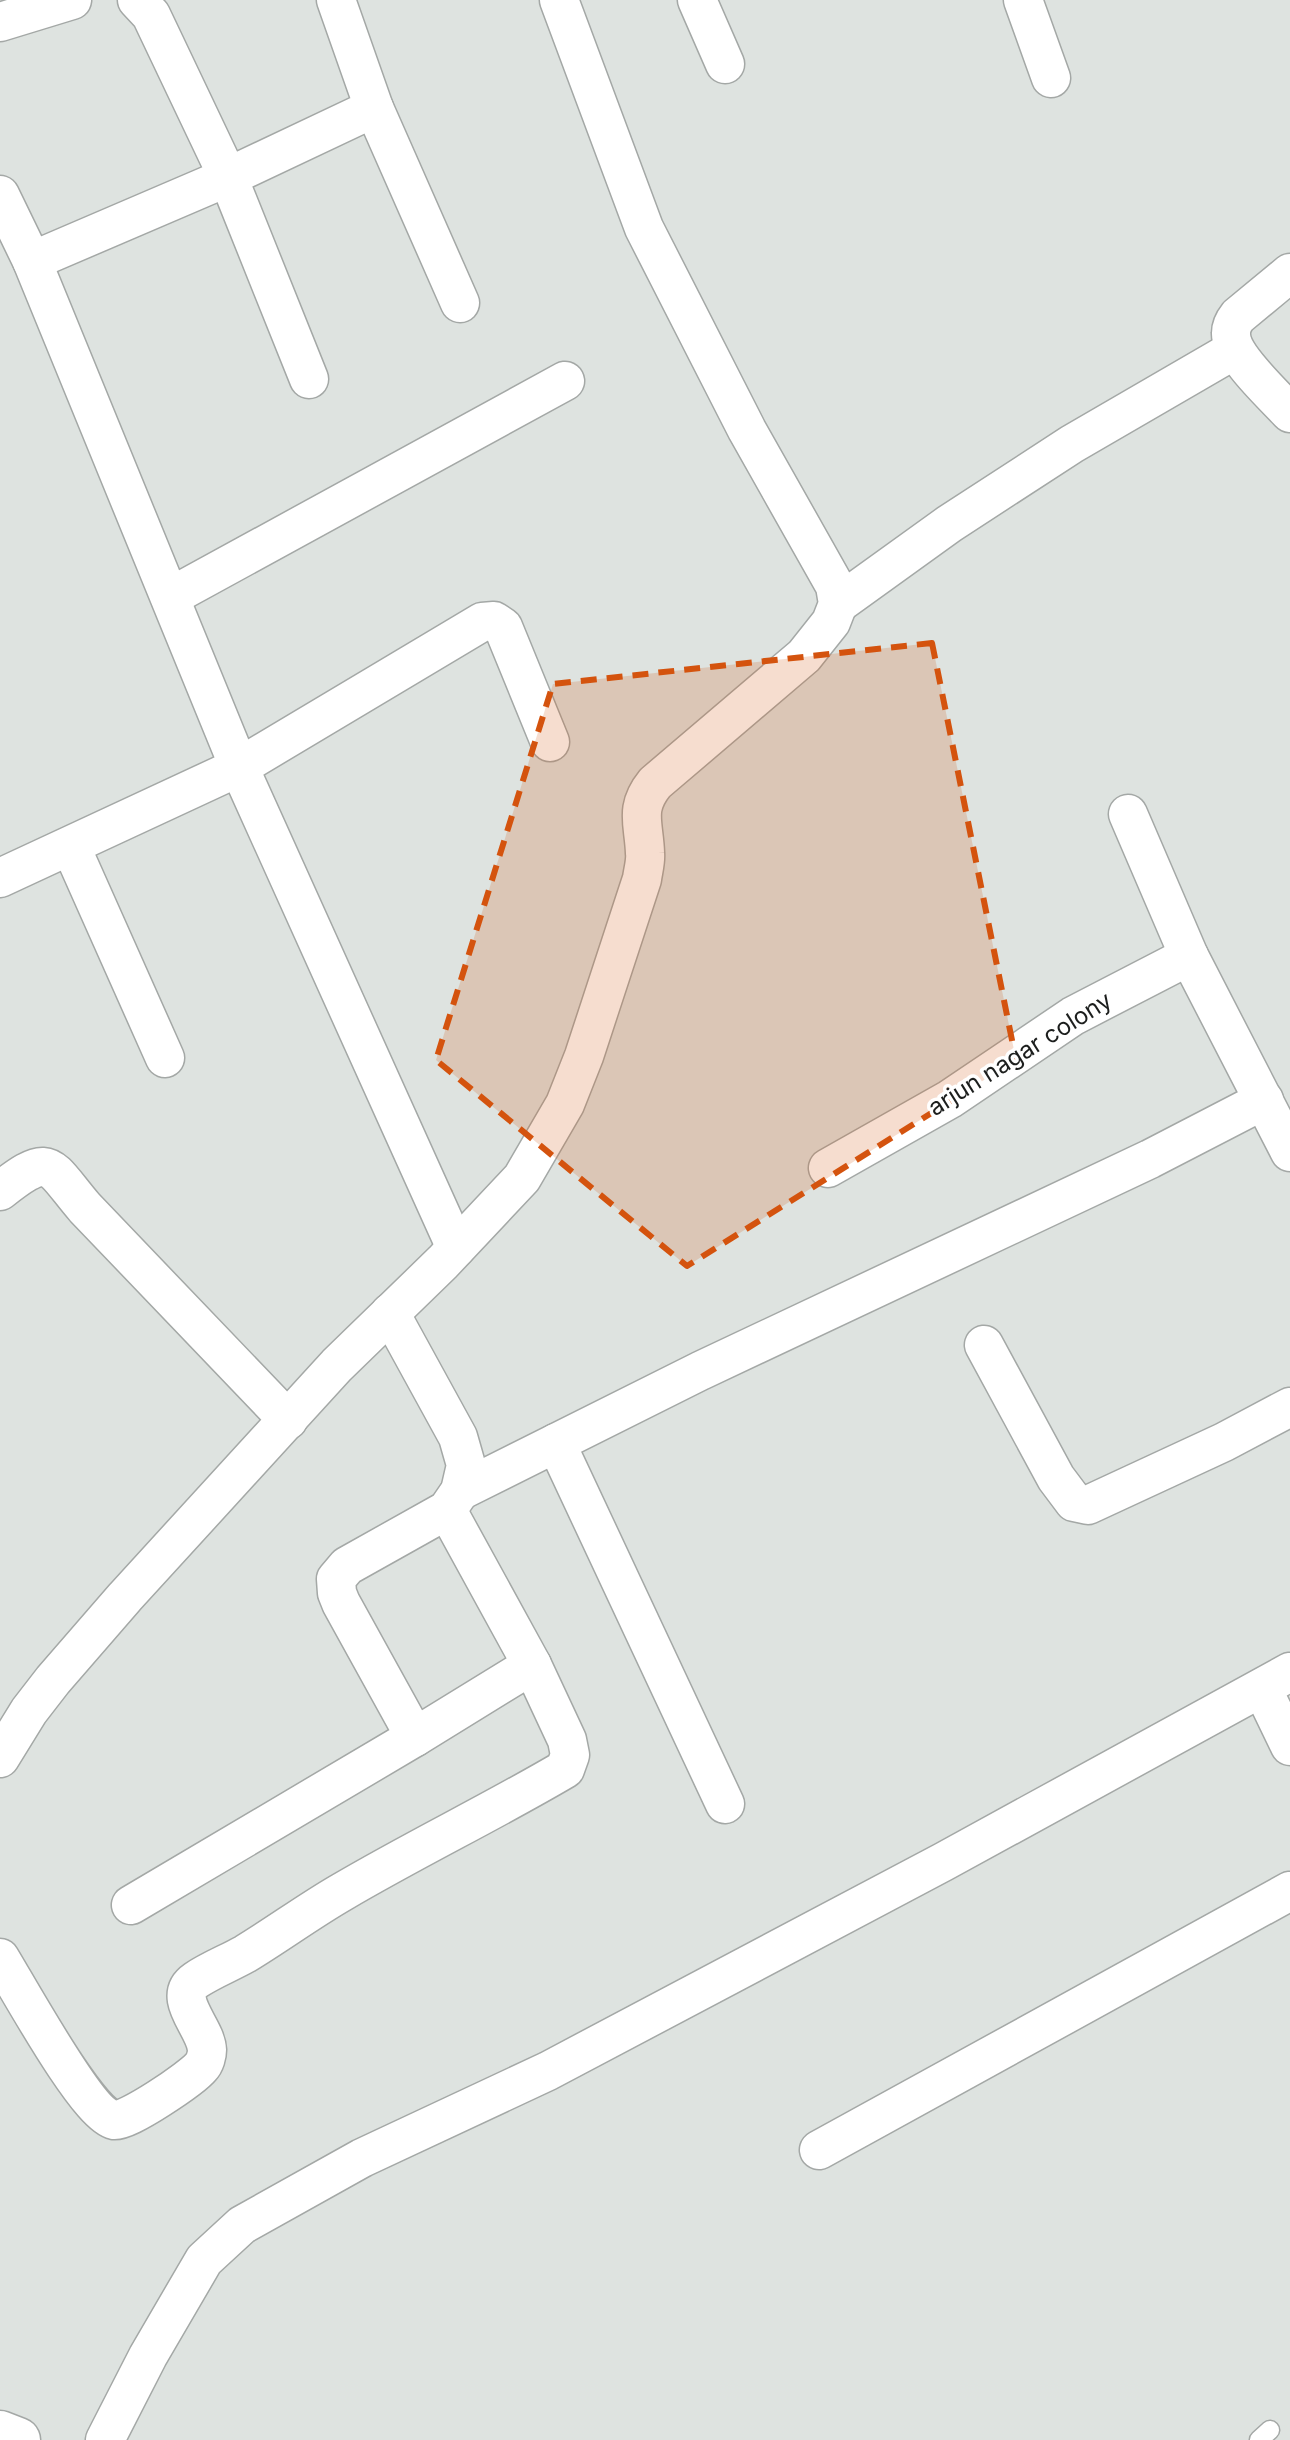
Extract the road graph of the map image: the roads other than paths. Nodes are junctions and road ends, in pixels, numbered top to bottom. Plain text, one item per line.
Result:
1 (72, 0) edge
2 (137, 0) edge
3 (336, 0) edge
4 (559, 0) edge
5 (697, 0) edge
6 (1023, 0) edge
7 (0, 22) edge
8 (725, 64) dead end
9 (1051, 78) dead end
10 (374, 108) junction
11 (228, 177) junction
12 (0, 195) edge
13 (32, 261) junction
14 (1290, 273) edge
15 (460, 303) dead end
16 (1234, 350) junction
17 (309, 379) dead end
18 (565, 381) dead end
19 (1290, 413) edge
20 (170, 597) junction
21 (838, 604) junction
22 (550, 742) dead end
23 (239, 767) junction
24 (1128, 814) dead end
25 (71, 847) junction
26 (0, 878) edge
27 (1189, 956) junction
28 (165, 1058) dead end
29 (1264, 1100) junction
30 (1290, 1152) edge
31 (828, 1168) dead end
32 (0, 1191) edge
33 (456, 1248) junction
34 (390, 1313) junction
35 (984, 1345) dead end
36 (1290, 1407) edge
37 (288, 1420) junction
38 (556, 1443) junction
39 (453, 1500) junction
40 (532, 1665) junction
41 (1276, 1680) edge
42 (415, 1737) junction
43 (1290, 1746) edge
44 (0, 1758) edge
45 (725, 1804) dead end
46 (1290, 1891) edge
47 (131, 1905) dead end
48 (0, 1958) edge
49 (819, 2150) dead end
50 (0, 2433) edge
51 (18, 2440) edge
52 (105, 2440) edge

1 - 7 street
2 - 11 street
3 - 10 street
4 - 21 street
5 - 8 street
6 - 9 street
10 - 11 street
10 - 15 street
11 - 13 street
11 - 17 street
12 - 13 street
13 - 20 street
14 - 16 street
16 - 19 street
16 - 21 street
18 - 20 street
20 - 23 street
21 - 33 street
22 - 23 street
23 - 25 street
23 - 33 street
24 - 27 street
25 - 26 street
25 - 28 street
27 - 29 street
27 - 31 street, arjun nagar colony
29 - 30 street
29 - 38 street
32 - 37 street
33 - 34 street
34 - 37 street
34 - 39 street
35 - 36 street
37 - 44 street
38 - 39 street
38 - 45 street
39 - 40 street
39 - 42 street
40 - 42 street
40 - 48 street
41 - 43 street
41 - 52 street
42 - 47 street
46 - 49 street
50 - 51 main road

